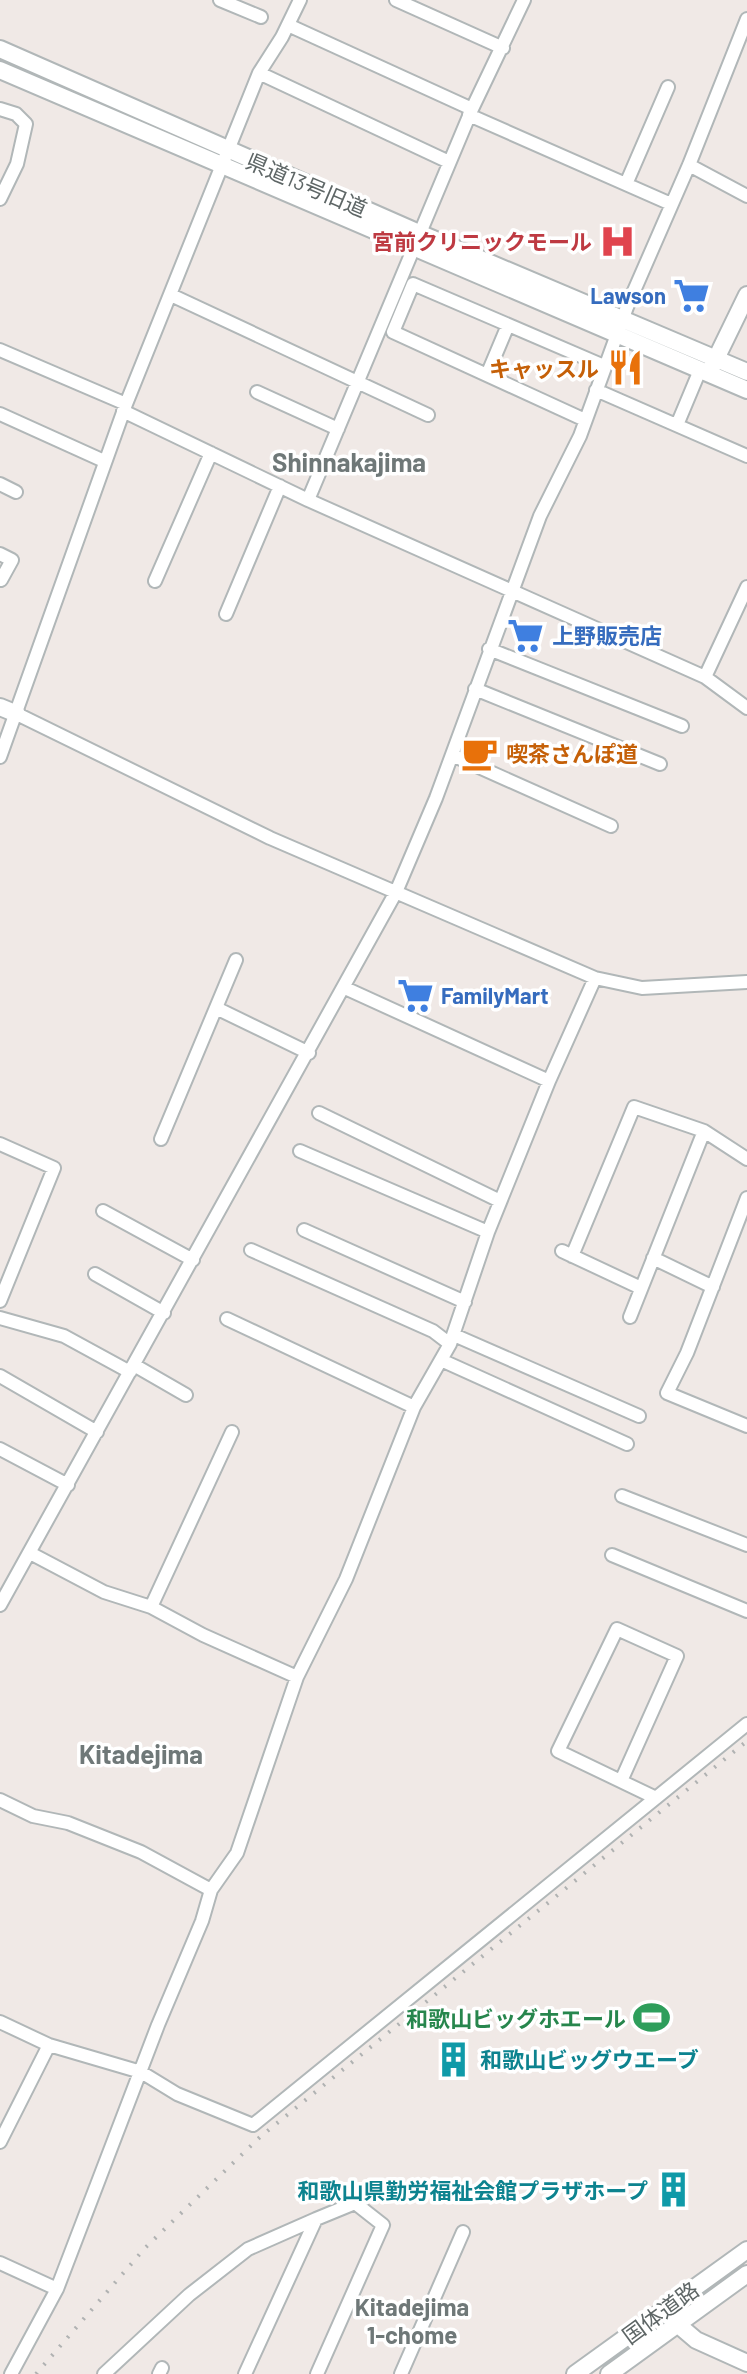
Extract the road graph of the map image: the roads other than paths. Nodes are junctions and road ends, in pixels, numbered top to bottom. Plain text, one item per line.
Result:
1 (220, 0) edge
2 (300, 0) edge
3 (396, 0) edge
4 (524, 0) edge
5 (261, 17) dead end
6 (747, 19) edge
7 (288, 25) junction
8 (503, 48) junction
9 (0, 49) edge
10 (0, 70) edge
11 (259, 73) junction
12 (668, 87) dead end
13 (0, 109) edge
14 (470, 112) junction
15 (224, 157) junction
16 (449, 162) junction
17 (689, 165) junction
18 (626, 184) junction
19 (747, 196) edge
20 (0, 199) edge
21 (671, 204) junction
22 (416, 240) junction
23 (171, 295) junction
24 (747, 295) edge
25 (508, 325) junction
26 (619, 326) junction
27 (0, 350) edge
28 (604, 366) junction
29 (708, 367) junction
30 (747, 372) edge
31 (487, 375) junction
32 (358, 382) junction
33 (596, 390) junction
34 (747, 390) edge
35 (257, 392) dead end
36 (124, 408) junction
37 (0, 414) edge
38 (428, 415) dead end
39 (585, 420) junction
40 (677, 425) junction
41 (338, 429) junction
42 (211, 453) junction
43 (747, 456) edge
44 (104, 461) junction
45 (0, 484) edge
46 (280, 486) junction
47 (16, 492) dead end
48 (308, 500) junction
49 (0, 554) edge
50 (1, 580) edge
51 (155, 581) dead end
52 (747, 587) edge
53 (514, 591) junction
54 (226, 614) dead end
55 (489, 649) junction
56 (705, 677) junction
57 (475, 689) junction
58 (0, 707) edge
59 (747, 708) edge
60 (17, 714) junction
61 (682, 726) dead end
62 (452, 755) junction
63 (0, 757) edge
64 (660, 764) dead end
65 (611, 826) dead end
66 (396, 892) junction
67 (236, 960) dead end
68 (595, 978) junction
69 (747, 982) edge
70 (345, 988) junction
71 (216, 1008) junction
72 (309, 1053) junction
73 (549, 1081) junction
74 (319, 1113) dead end
75 (704, 1131) junction
76 (161, 1139) dead end
77 (0, 1144) edge
78 (300, 1151) dead end
79 (747, 1159) edge
80 (747, 1198) edge
81 (500, 1201) junction
82 (103, 1211) dead end
83 (304, 1230) dead end
84 (488, 1232) junction
85 (251, 1250) dead end
86 (653, 1258) junction
87 (193, 1260) junction
88 (95, 1274) dead end
89 (713, 1287) junction
90 (641, 1288) junction
91 (0, 1301) edge
92 (465, 1302) junction
93 (164, 1313) junction
94 (630, 1317) dead end
95 (0, 1318) edge
96 (227, 1319) dead end
97 (452, 1340) junction
98 (441, 1360) junction
99 (132, 1369) junction
100 (0, 1376) edge
101 (186, 1395) dead end
102 (414, 1407) junction
103 (639, 1416) dead end
104 (747, 1426) edge
105 (97, 1432) junction
106 (232, 1432) dead end
107 (627, 1444) dead end
108 (0, 1449) edge
109 (68, 1485) junction
110 (622, 1496) dead end
111 (747, 1545) edge
112 (30, 1553) junction
113 (612, 1555) dead end
114 (0, 1605) edge
115 (151, 1607) junction
116 (747, 1611) edge
117 (297, 1677) junction
118 (747, 1724) edge
119 (621, 1781) junction
120 (656, 1798) junction
121 (0, 1800) edge
122 (211, 1890) junction
123 (0, 2022) edge
124 (49, 2045) junction
125 (141, 2072) junction
126 (0, 2142) edge
127 (316, 2219) junction
128 (463, 2232) dead end
129 (747, 2250) edge
130 (0, 2263) edge
131 (747, 2274) edge
132 (57, 2289) junction
133 (662, 2310) junction
134 (675, 2323) junction
135 (747, 2363) edge
136 (11, 2374) edge
137 (104, 2374) edge
138 (245, 2374) edge
139 (317, 2374) edge
140 (401, 2374) edge
141 (575, 2374) edge
142 (609, 2374) edge

1 - 5 street
2 - 7 street
3 - 8 street
4 - 8 street
6 - 17 street
7 - 11 street
7 - 14 street
8 - 14 street
9 - 15 street, 県道13号旧道
10 - 15 street, 県道13号旧道
11 - 15 street
11 - 16 street
12 - 18 street
13 - 20 street
14 - 16 street
14 - 18 street
15 - 22 street, 県道13号旧道
15 - 23 street
16 - 22 street
17 - 19 street
17 - 21 street
18 - 21 street
21 - 26 street
22 - 26 street, 県道13号旧道
22 - 32 street
23 - 32 street
23 - 36 street
24 - 29 street
25 - 28 street
25 - 31 street
25 - 31 street
26 - 28 street
26 - 29 street, 県道13号旧道
27 - 36 street
28 - 33 street
29 - 30 street, 県道13号旧道
29 - 34 street, 県道13号旧道
29 - 40 street
31 - 39 street
32 - 38 street
32 - 41 street
33 - 39 street
33 - 40 street
35 - 41 street
36 - 42 street
36 - 44 street
37 - 44 street
39 - 53 street
40 - 43 street
41 - 48 street
42 - 46 street
42 - 51 street
44 - 60 street
45 - 47 street
46 - 48 street
46 - 54 street
48 - 53 street
49 - 50 street
52 - 56 street
53 - 55 street
53 - 56 street
55 - 57 street
55 - 61 street
56 - 59 street
57 - 62 street
57 - 64 street
58 - 60 street
60 - 63 street
60 - 66 street
62 - 65 street
62 - 66 street
66 - 68 street
66 - 70 street
67 - 71 street
68 - 69 street
68 - 73 street
70 - 72 street
70 - 73 street
71 - 72 street
71 - 76 street
72 - 87 street
73 - 81 street
74 - 81 street
75 - 79 street
75 - 86 street
75 - 90 street
77 - 91 street
78 - 84 street
80 - 89 street
81 - 84 street
82 - 87 street
83 - 92 street
84 - 92 street
85 - 97 street
86 - 89 street
86 - 90 street
87 - 93 street
88 - 93 street
89 - 104 street
90 - 94 street
92 - 97 street
93 - 99 street
95 - 99 street
96 - 102 street
97 - 98 street
97 - 103 street
98 - 102 street
98 - 107 street
99 - 101 street
99 - 105 street
100 - 105 street
102 - 117 street
105 - 109 street
106 - 115 street
108 - 109 street
109 - 112 street
110 - 111 street
112 - 114 street
112 - 115 street
113 - 116 street
115 - 117 street
117 - 122 street
118 - 120 street
119 - 119 street
119 - 120 street
120 - 125 street
121 - 122 street
122 - 125 street
123 - 124 street
124 - 125 street
124 - 126 street
125 - 132 street
127 - 137 street
127 - 138 street
127 - 139 street
128 - 140 street
129 - 133 street, 国体道路
130 - 132 street
131 - 134 street, 国体道路
132 - 136 street
133 - 134 street
133 - 141 street, 国体道路
134 - 135 street
134 - 142 street, 国体道路

